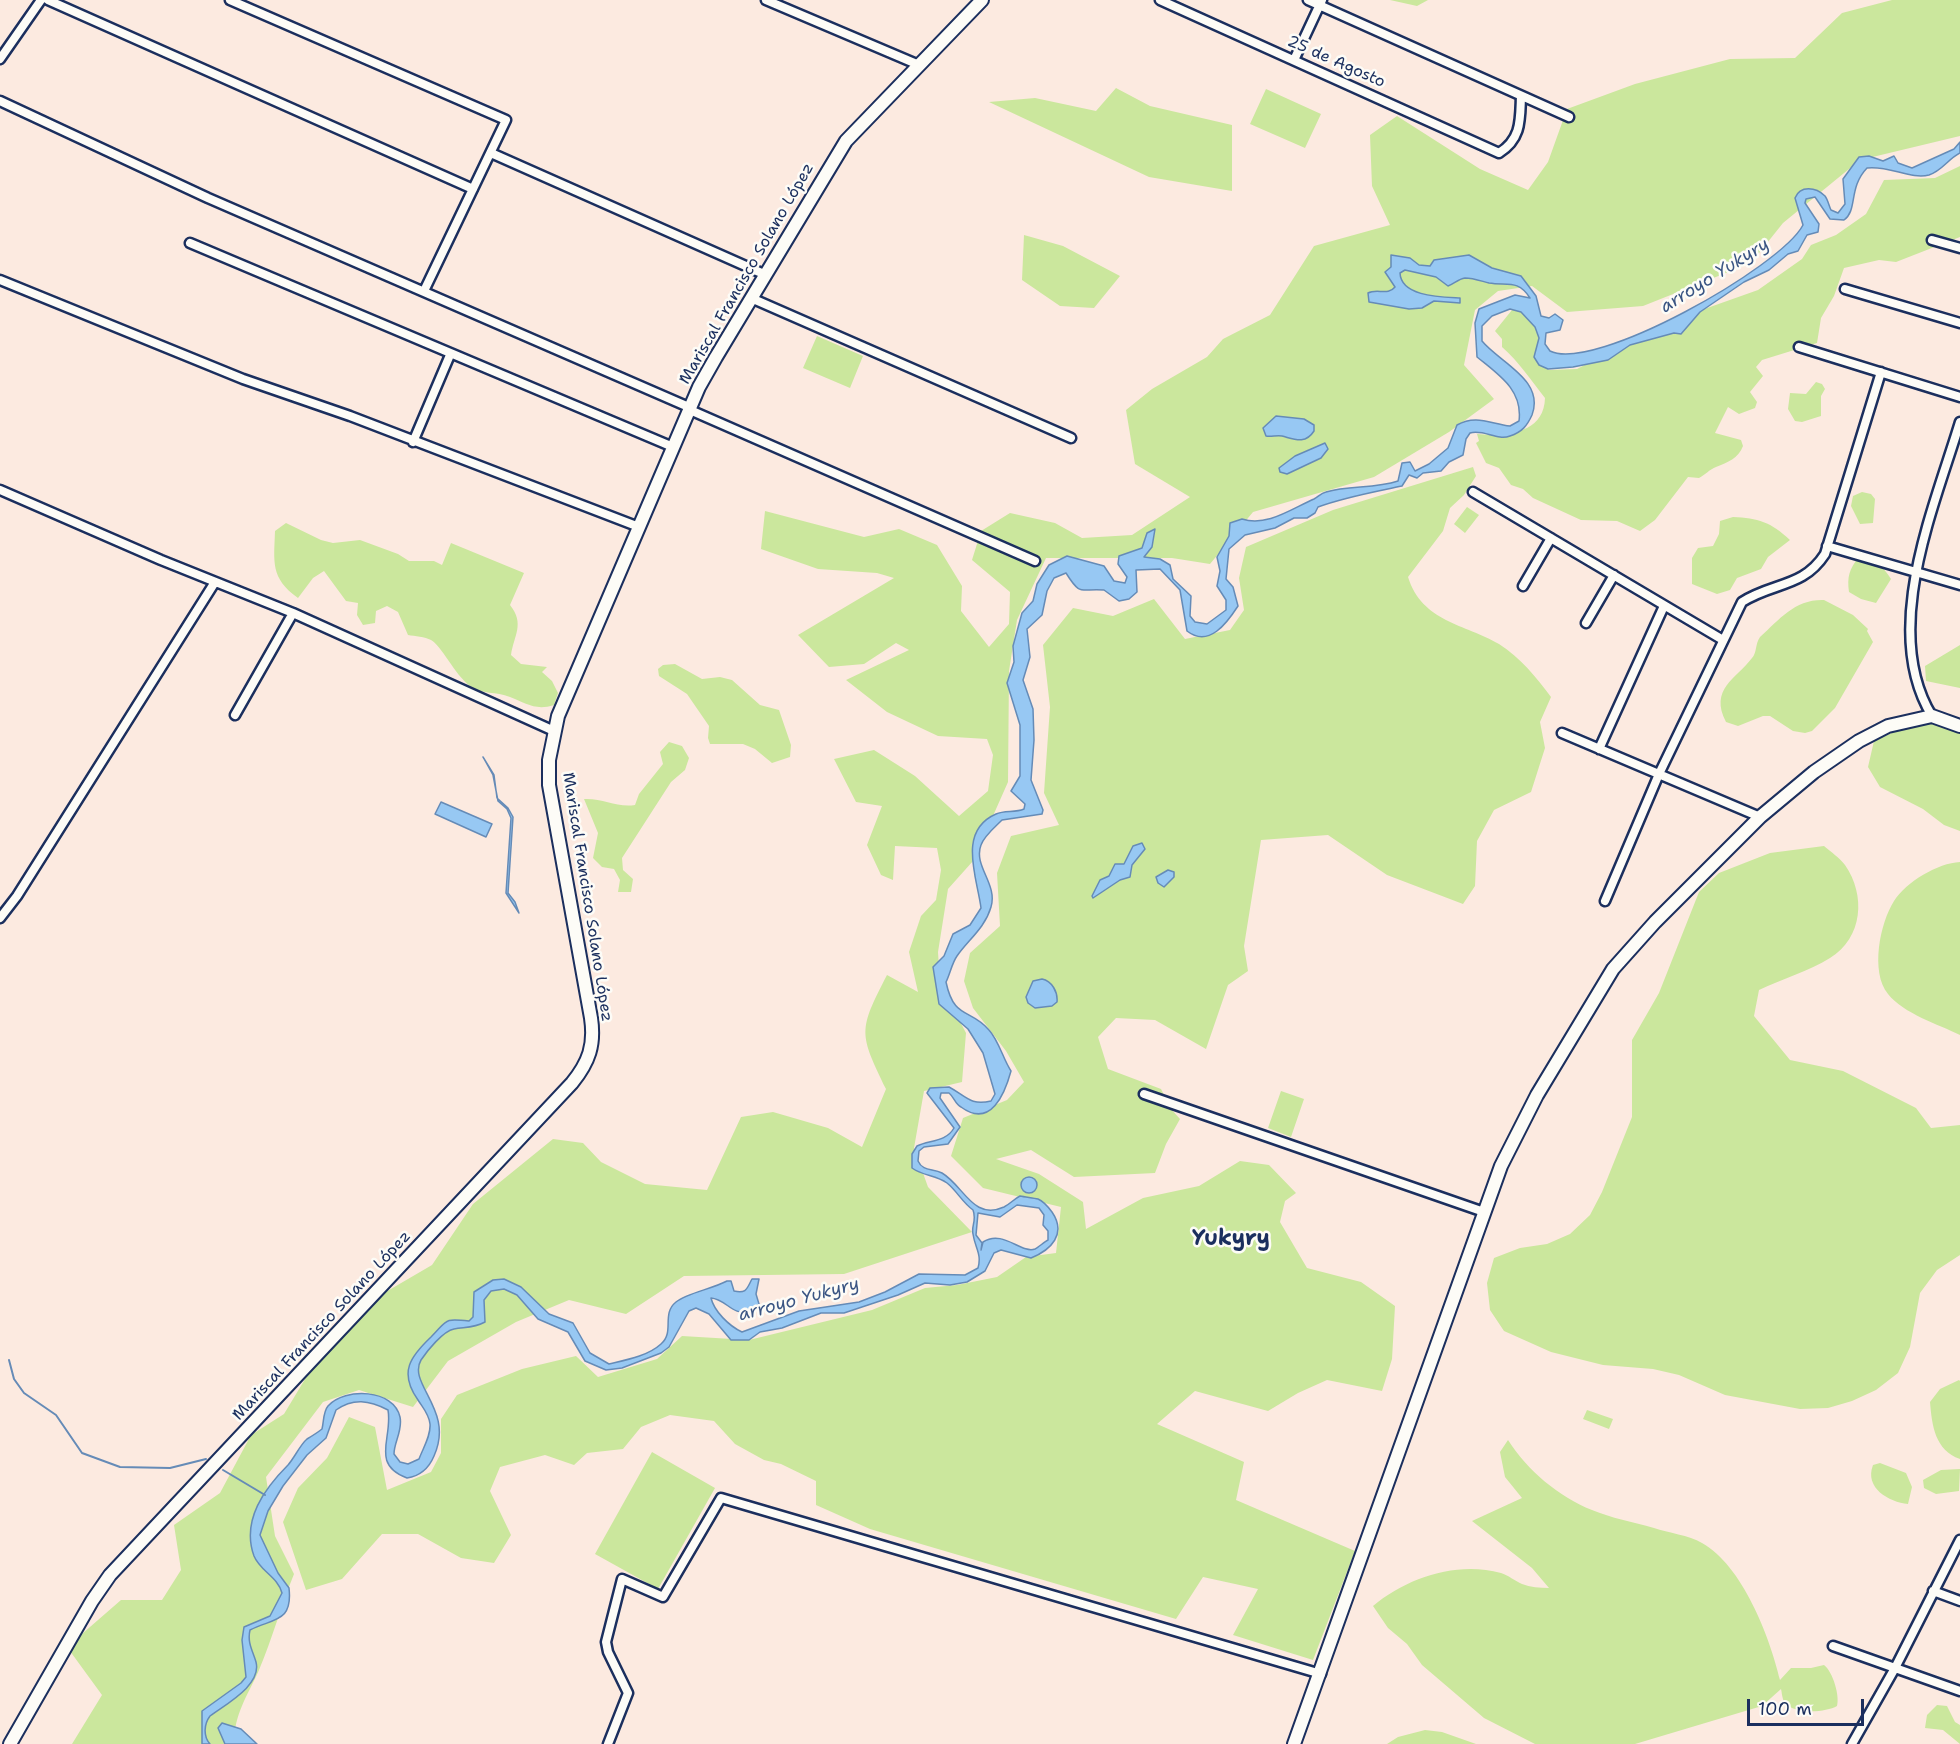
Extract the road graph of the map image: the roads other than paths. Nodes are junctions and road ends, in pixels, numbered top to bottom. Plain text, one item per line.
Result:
1 (41, 0) edge
2 (48, 0) edge
3 (230, 0) edge
4 (766, 0) edge
5 (982, 0) edge
6 (1160, 0) edge
7 (1308, 0) edge
8 (1321, 3) edge
9 (0, 59) edge
10 (1294, 60) junction
11 (919, 65) junction
12 (1521, 96) junction
13 (0, 101) edge
14 (1569, 117) dead end
15 (491, 153) junction
16 (473, 189) junction
17 (1932, 240) dead end
18 (190, 243) dead end
19 (1960, 248) edge
20 (766, 275) junction
21 (0, 280) edge
22 (1845, 289) dead end
23 (424, 291) junction
24 (751, 298) junction
25 (1960, 323) edge
26 (1799, 348) dead end
27 (450, 355) junction
28 (1881, 372) junction
29 (1960, 397) edge
30 (690, 409) junction
31 (1960, 422) edge
32 (1071, 438) dead end
33 (413, 442) junction
34 (673, 447) junction
35 (0, 490) edge
36 (1473, 492) dead end
37 (639, 527) junction
38 (1551, 538) junction
39 (1827, 546) junction
40 (1035, 561) dead end
41 (1916, 572) junction
42 (1614, 575) junction
43 (215, 582) junction
44 (1960, 585) edge
45 (1523, 586) dead end
46 (1664, 606) junction
47 (293, 613) junction
48 (1586, 623) dead end
49 (1723, 640) junction
50 (235, 715) dead end
51 (1932, 716) junction
52 (1960, 726) edge
53 (554, 731) junction
54 (1562, 733) dead end
55 (1599, 749) junction
56 (1659, 774) junction
57 (1760, 818) junction
58 (1605, 901) dead end
59 (0, 918) edge
60 (1144, 1094) dead end
61 (1484, 1212) junction
62 (1960, 1539) edge
63 (1933, 1591) junction
64 (1960, 1601) edge
65 (1833, 1646) dead end
66 (1895, 1668) junction
67 (1321, 1674) junction
68 (1960, 1691) edge
69 (1853, 1742) edge
70 (10, 1744) edge
71 (608, 1744) edge
72 (1294, 1744) edge
73 (1864, 1744) edge

1 - 9 street
2 - 16 street
3 - 15 street
4 - 11 street
5 - 11 main road, Mariscal Francisco Solano López
6 - 10 street, 25 de Agosto
7 - 8 street
8 - 10 street
8 - 12 street
10 - 12 street, 25 de Agosto
11 - 20 main road, Mariscal Francisco Solano López
12 - 14 street
13 - 23 street
15 - 16 street
15 - 20 street
16 - 23 street
17 - 19 street
18 - 27 street
20 - 24 main road, Mariscal Francisco Solano López
21 - 33 street
22 - 25 street
23 - 30 street
24 - 30 main road, Mariscal Francisco Solano López
24 - 32 street
26 - 28 street
27 - 33 street
27 - 34 street
28 - 29 street
28 - 39 street
30 - 34 main road, Mariscal Francisco Solano López
30 - 40 street
31 - 41 street
33 - 37 street
34 - 37 main road, Mariscal Francisco Solano López
35 - 43 street
36 - 38 street
37 - 53 main road, Mariscal Francisco Solano López
38 - 42 street
38 - 45 street
39 - 41 street
39 - 49 street
41 - 44 street
41 - 51 street
42 - 46 street
42 - 48 street
43 - 47 street
43 - 59 street
46 - 49 street
46 - 55 street
47 - 50 street
47 - 53 street
49 - 56 street
51 - 52 main road
51 - 57 main road
53 - 70 main road, Mariscal Francisco Solano López
54 - 55 street
55 - 56 street
56 - 57 street
56 - 58 street
57 - 61 main road
60 - 61 street
61 - 67 main road
62 - 63 street
63 - 64 street
63 - 66 street
65 - 66 street
66 - 68 street
66 - 69 street
67 - 71 street
67 - 72 main road
69 - 73 street

